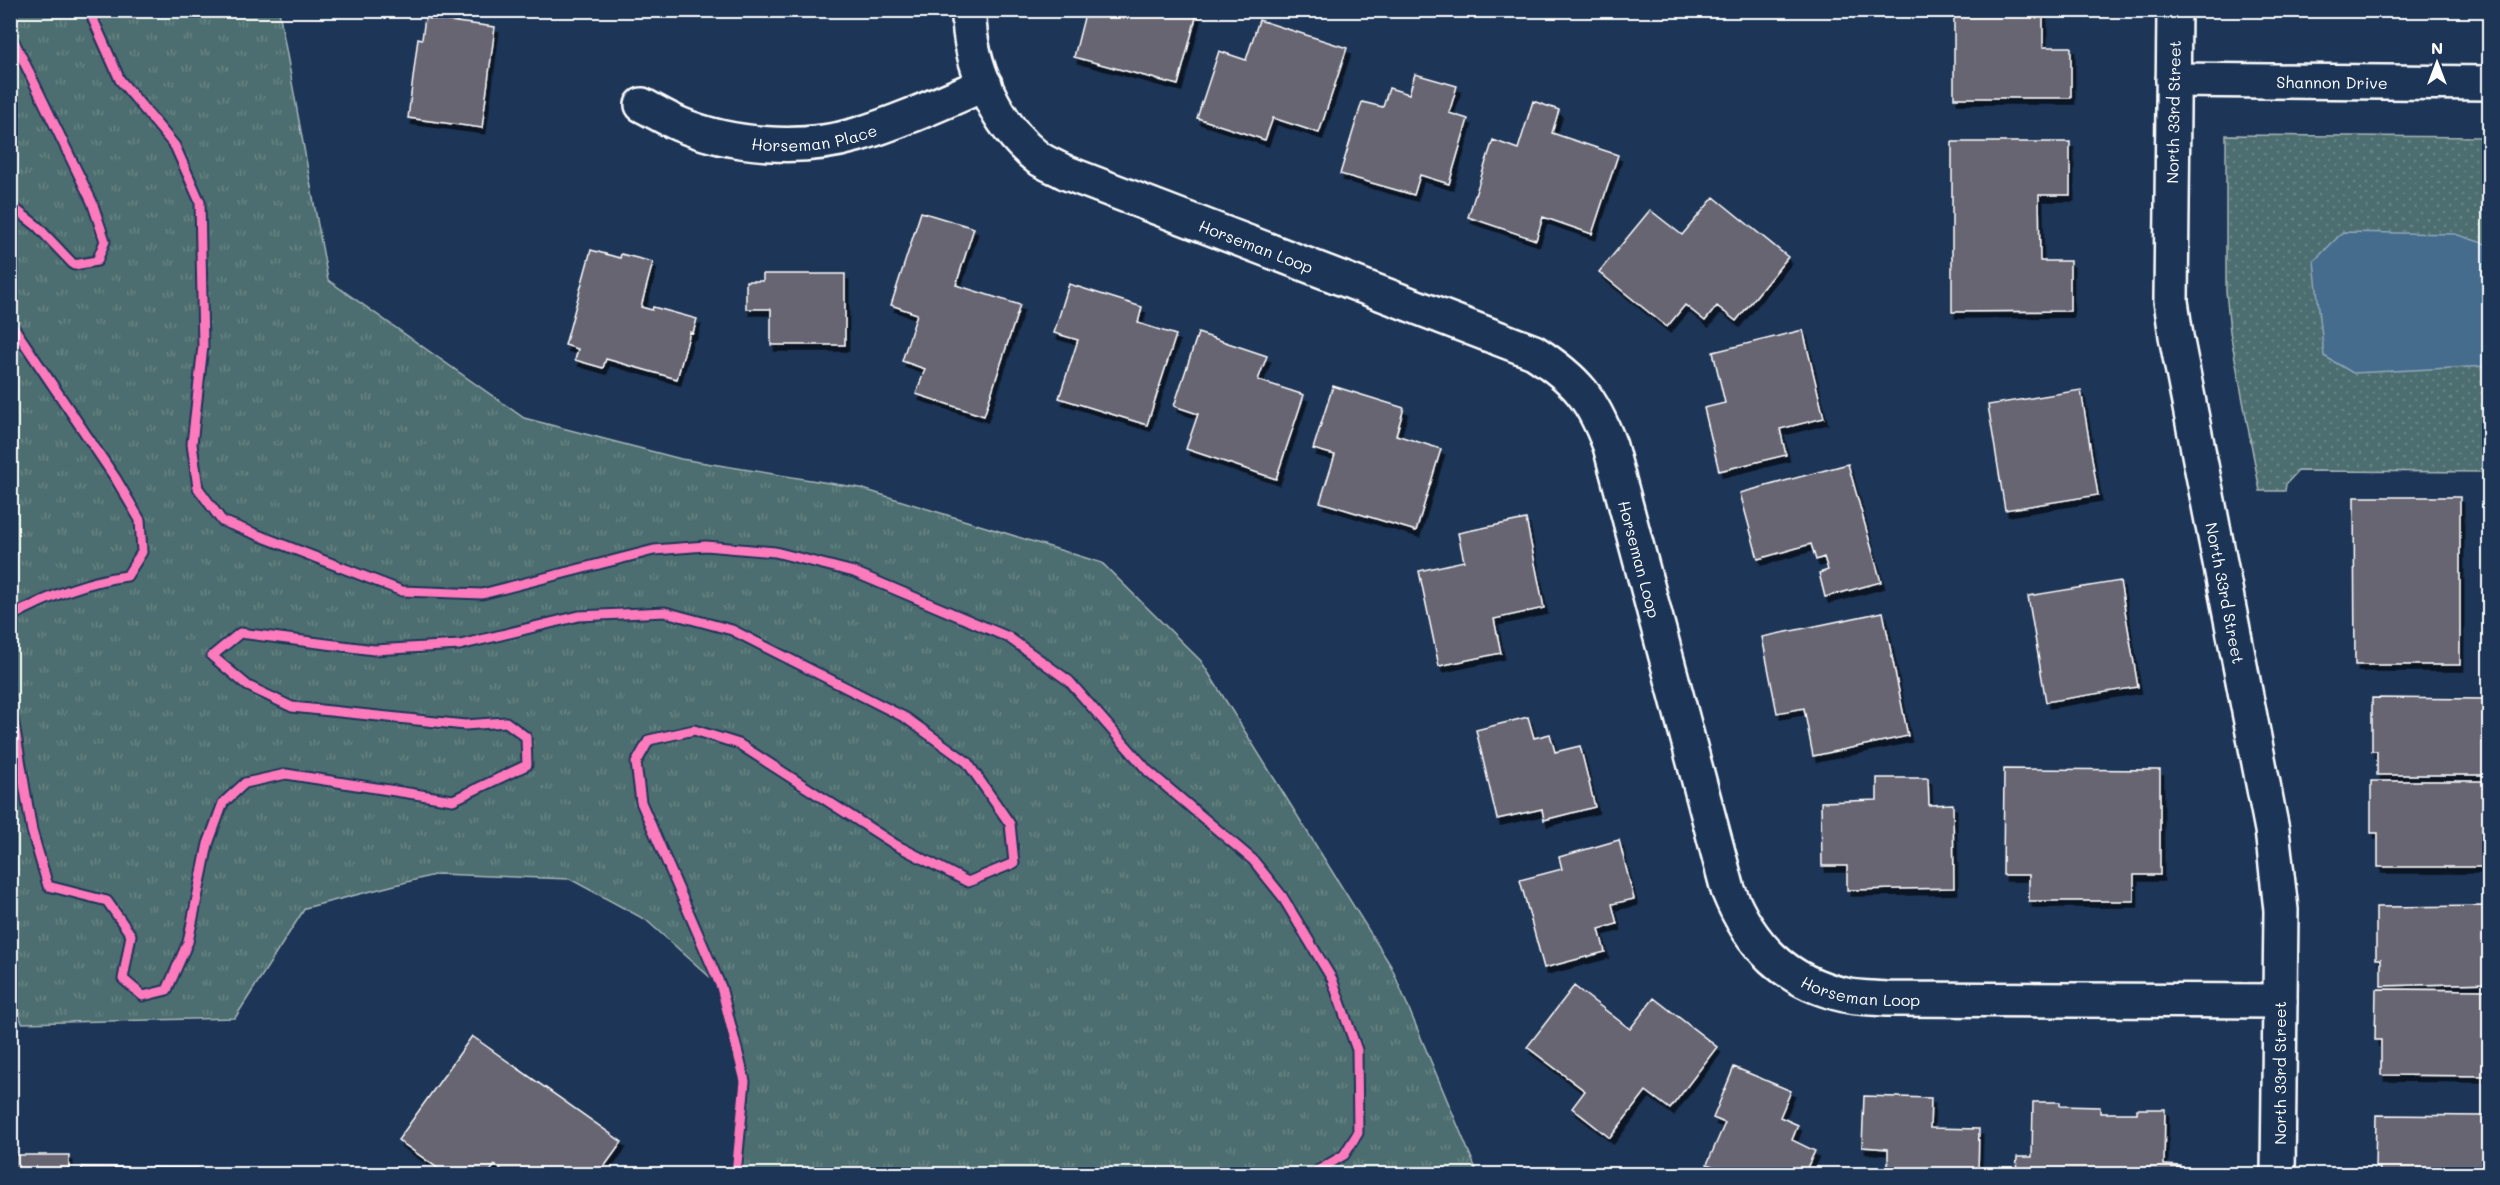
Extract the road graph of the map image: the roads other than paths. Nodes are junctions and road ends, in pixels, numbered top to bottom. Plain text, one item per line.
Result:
1 (969, 10) edge
2 (2174, 10) edge
3 (2173, 80) junction
4 (2490, 83) edge
5 (985, 84) junction
6 (642, 105) dead end
7 (2280, 1001) junction
8 (2278, 1174) edge

1 - 5 street, Horseman Loop
2 - 3 street, North 33rd Street
3 - 4 street, Shannon Drive
3 - 7 street, North 33rd Street
5 - 6 street, Horseman Place
5 - 7 street, Horseman Loop
7 - 8 street, North 33rd Street

